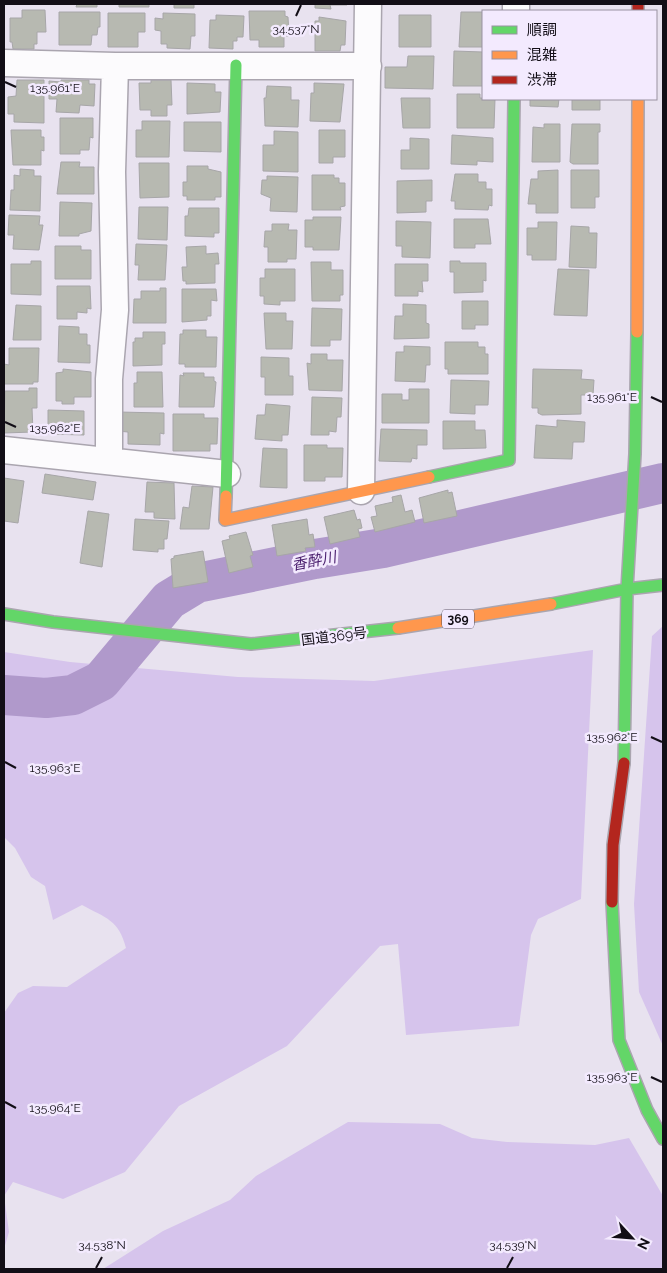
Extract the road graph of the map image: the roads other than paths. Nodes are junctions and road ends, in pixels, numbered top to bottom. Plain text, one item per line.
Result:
1 (368, 4) edge
2 (4, 62) edge
3 (236, 65) junction
4 (115, 66) junction
5 (368, 66) junction
6 (514, 100) edge
7 (638, 100) edge
8 (4, 450) edge
9 (109, 461) junction
10 (227, 474) junction
11 (361, 491) junction
12 (663, 585) edge
13 (627, 589) junction
14 (4, 614) edge
15 (663, 1139) edge

1 - 5 street
2 - 4 street
3 - 4 street
3 - 5 street
3 - 10 main road
4 - 9 street
5 - 11 street
6 - 11 main road
7 - 13 main road
8 - 9 street
9 - 10 street
10 - 11 main road
12 - 13 main road, 国道369号 / 369
13 - 14 main road, 国道369号 / 369
13 - 15 main road

